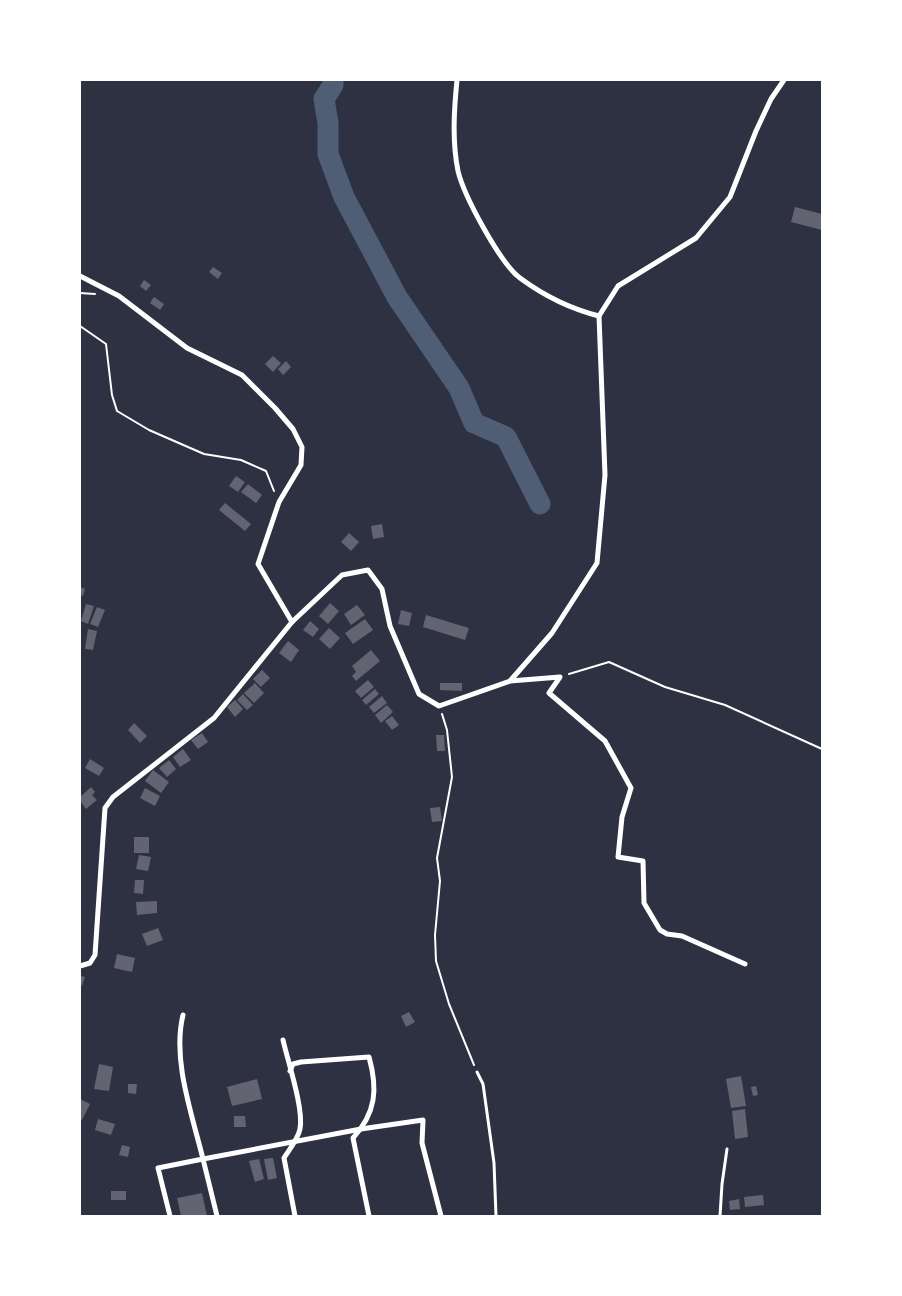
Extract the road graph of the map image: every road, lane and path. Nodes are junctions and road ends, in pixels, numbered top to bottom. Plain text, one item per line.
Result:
1 (457, 80) edge
2 (784, 80) edge
3 (80, 276) edge
4 (599, 316) junction
5 (80, 326) edge
6 (279, 502) junction
7 (292, 622) junction
8 (560, 677) junction
9 (510, 681) junction
10 (439, 706) junction
11 (822, 749) edge
12 (745, 964) dead end
13 (80, 966) edge
14 (183, 1015) dead end
15 (283, 1040) dead end
16 (290, 1071) junction
17 (477, 1072) joint
18 (361, 1129) junction
19 (293, 1142) junction
20 (727, 1149) dead end
21 (203, 1159) junction
22 (170, 1216) edge
23 (217, 1216) edge
24 (295, 1216) edge
25 (369, 1216) edge
26 (441, 1216) edge
27 (496, 1216) edge
28 (720, 1216) edge

1 - 4 street
2 - 4 street
3 - 6 street
4 - 9 street
5 - 6 path
6 - 7 street
7 - 10 street
7 - 13 street
8 - 9 street
8 - 11 path
8 - 12 street
9 - 10 street
10 - 17 path
14 - 21 street
15 - 16 street
16 - 18 street
16 - 19 street
17 - 27 lane
18 - 19 street
18 - 25 street
18 - 26 street
19 - 21 street
19 - 24 street
20 - 28 lane
21 - 22 street
21 - 23 street

